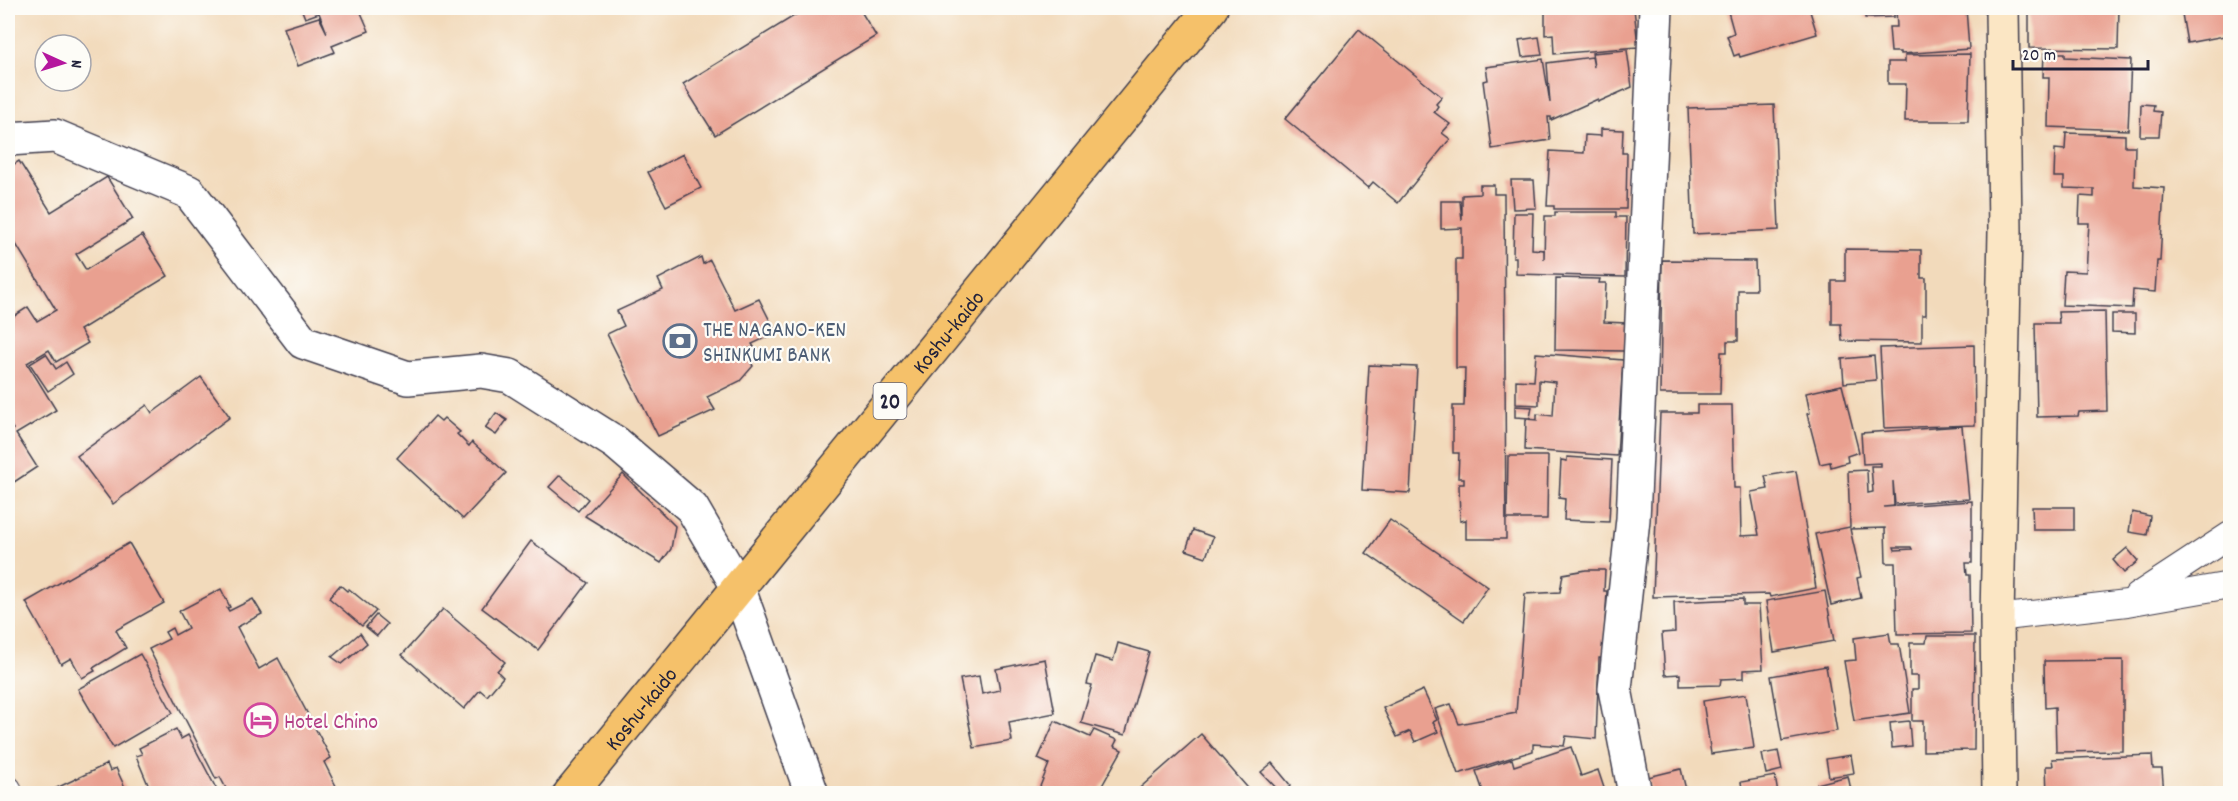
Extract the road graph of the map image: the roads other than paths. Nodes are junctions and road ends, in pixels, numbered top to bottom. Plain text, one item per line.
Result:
1 (1211, 8) edge
2 (1656, 8) edge
3 (2002, 8) edge
4 (8, 139) edge
5 (2230, 535) edge
6 (2230, 585) edge
7 (738, 587) junction
8 (2127, 603) junction
9 (1997, 618) junction
10 (8, 789) edge
11 (9, 794) edge
12 (570, 794) edge
13 (812, 794) edge
14 (1635, 794) edge
15 (1999, 794) edge

1 - 7 highway, Koshu-kaido / 20
2 - 14 street
3 - 9 street
4 - 7 street
5 - 8 lane
6 - 8 lane
7 - 12 highway, Koshu-kaido / 20
7 - 13 street
8 - 9 lane
9 - 15 street
10 - 11 lane

